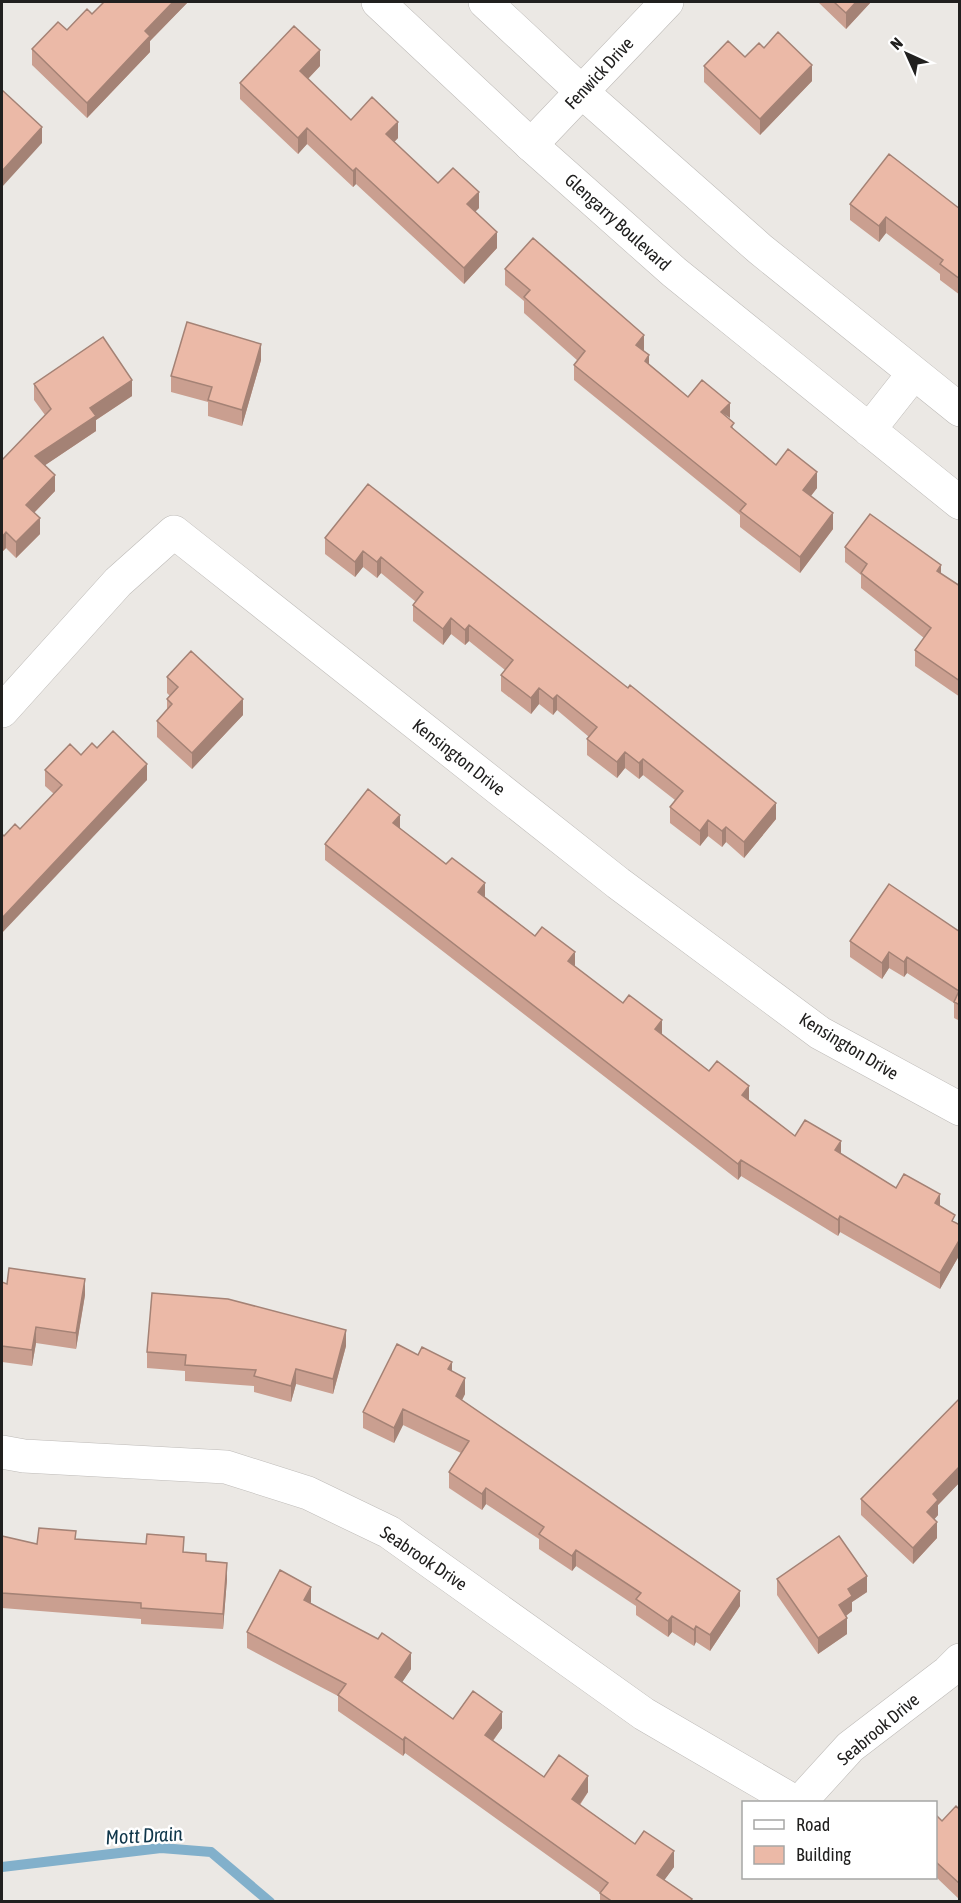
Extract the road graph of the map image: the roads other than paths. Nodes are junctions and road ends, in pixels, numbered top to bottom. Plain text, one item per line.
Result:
1 (378, 2) edge
2 (485, 2) edge
3 (666, 2) edge
4 (582, 92) junction
5 (531, 145) junction
6 (914, 373) junction
7 (960, 410) edge
8 (869, 430) junction
9 (960, 503) edge
10 (2, 711) edge
11 (960, 1109) edge
12 (2, 1452) edge
13 (960, 1659) edge
14 (792, 1801) edge
15 (802, 1801) edge

1 - 5 street, Glengarry Boulevard
2 - 4 street
3 - 4 street, Fenwick Drive
4 - 5 street, Fenwick Drive
4 - 6 street
5 - 8 street, Glengarry Boulevard
6 - 7 street
6 - 8 street
8 - 9 street, Glengarry Boulevard
10 - 11 street, Kensington Drive
12 - 14 street, Seabrook Drive
13 - 15 street, Seabrook Drive

